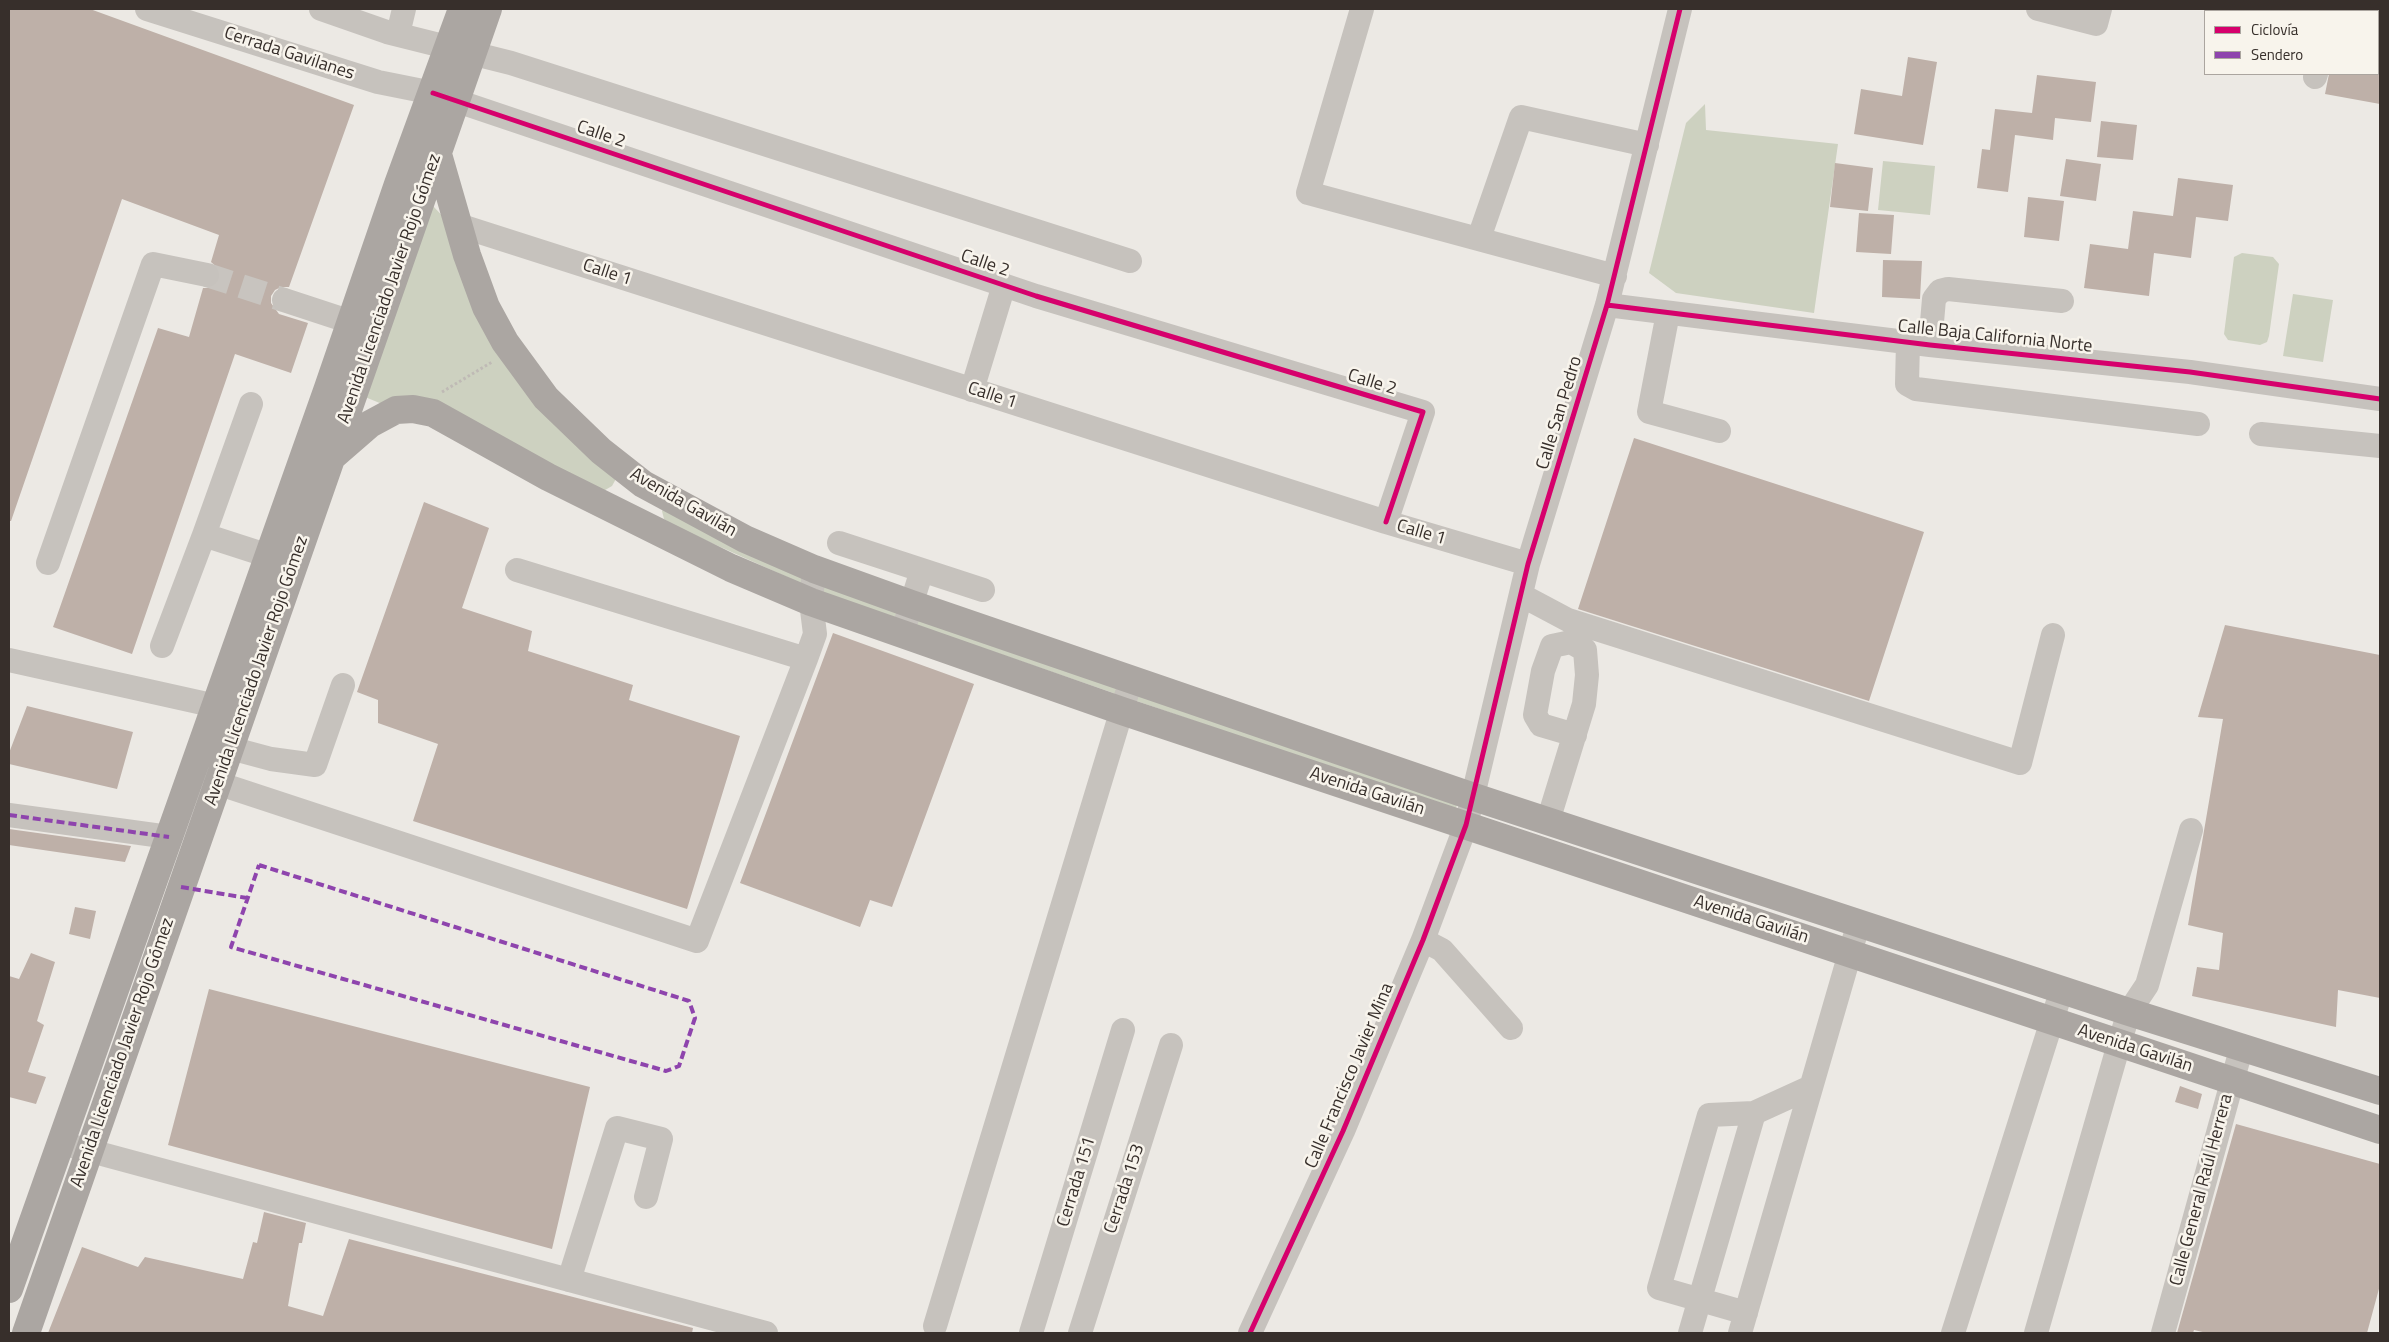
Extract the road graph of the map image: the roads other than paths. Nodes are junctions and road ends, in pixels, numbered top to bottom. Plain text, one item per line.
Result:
1 (147, 9) edge
2 (321, 9) edge
3 (404, 9) edge
4 (462, 9) edge
5 (488, 9) edge
6 (1362, 9) edge
7 (1680, 9) edge
8 (2038, 9) edge
9 (2100, 9) edge
10 (398, 34) junction
11 (460, 51) junction
12 (444, 96) junction
13 (1647, 145) junction
14 (437, 151) junction
15 (411, 188) junction
16 (458, 225) junction
17 (1479, 238) junction
18 (1130, 262) dead end
19 (206, 275) tunnel mouth
20 (1615, 276) junction
21 (1004, 285) junction
22 (284, 300) tunnel mouth
23 (2062, 301) dead end
24 (1607, 306) junction
25 (1668, 314) junction
26 (351, 322) junction
27 (1919, 343) junction
28 (972, 390) junction
29 (341, 391) junction
30 (2380, 399) edge
31 (251, 404) dead end
32 (405, 409) junction
33 (2198, 424) dead end
34 (1719, 431) dead end
35 (2262, 434) dead end
36 (2380, 446) edge
37 (332, 457) junction
38 (642, 484) junction
39 (625, 515) junction
40 (1386, 522) junction
41 (204, 535) junction
42 (745, 539) junction
43 (839, 543) dead end
44 (269, 556) junction
45 (48, 563) dead end
46 (1528, 564) junction
47 (731, 568) junction
48 (814, 569) junction
49 (516, 570) dead end
50 (922, 570) junction
51 (983, 590) dead end
52 (1521, 595) junction
53 (811, 602) junction
54 (911, 604) junction
55 (902, 634) junction
56 (2053, 635) dead end
57 (162, 646) dead end
58 (806, 659) junction
59 (9, 660) edge
60 (1131, 680) junction
61 (343, 685) dead end
62 (216, 706) junction
63 (1122, 710) junction
64 (1575, 735) dead end
65 (230, 748) junction
66 (217, 783) junction
67 (1474, 797) junction
68 (9, 815) edge
69 (1548, 821) junction
70 (1466, 825) junction
71 (2191, 830) dead end
72 (169, 837) junction
73 (154, 881) junction
74 (181, 887) junction
75 (1859, 922) junction
76 (1423, 940) junction
77 (1849, 953) junction
78 (2062, 989) junction
79 (2130, 1012) junction
80 (2051, 1021) junction
81 (1511, 1028) dead end
82 (1123, 1030) dead end
83 (2119, 1044) junction
84 (1171, 1045) dead end
85 (2242, 1046) junction
86 (2231, 1081) junction
87 (1811, 1088) junction
88 (2380, 1091) edge
89 (1754, 1113) junction
90 (2380, 1130) edge
91 (61, 1142) junction
92 (88, 1150) junction
93 (646, 1197) dead end
94 (569, 1280) junction
95 (9, 1289) edge
96 (1700, 1300) junction
97 (1743, 1323) edge
98 (935, 1326) dead end
99 (26, 1333) edge
100 (766, 1333) edge
101 (1031, 1333) edge
102 (1080, 1333) edge
103 (1250, 1333) edge
104 (1690, 1333) edge
105 (1952, 1333) edge
106 (2036, 1333) edge
107 (2162, 1333) edge

1 - 12 street, Cerrada Gavilanes
2 - 10 street
3 - 10 street
4 - 11 main road, Avenida Licenciado Javier Rojo Gómez
5 - 11 main road, Avenida Licenciado Javier Rojo Gómez
6 - 17 street
7 - 13 street, Calle San Pedro
8 - 9 street
10 - 11 street
11 - 12 main road, Avenida Licenciado Javier Rojo Gómez
11 - 18 street
12 - 14 main road, Avenida Licenciado Javier Rojo Gómez
12 - 15 main road, Avenida Licenciado Javier Rojo Gómez
12 - 21 street, Calle 2
13 - 17 street
13 - 20 street, Calle San Pedro
14 - 15 main road, Avenida Licenciado Javier Rojo Gómez
14 - 16 main road, Avenida Gavilán
15 - 26 main road, Avenida Licenciado Javier Rojo Gómez
15 - 29 main road, Avenida Licenciado Javier Rojo Gómez
16 - 28 street, Calle 1
16 - 38 main road, Avenida Gavilán
17 - 20 street
19 - 45 street
20 - 24 street, Calle San Pedro
21 - 28 street
21 - 40 street, Calle 2
22 - 26 street
23 - 27 street
24 - 25 street, Calle Baja California Norte
24 - 46 street, Calle San Pedro
25 - 27 street, Calle Baja California Norte
25 - 34 street
26 - 29 main road, Avenida Licenciado Javier Rojo Gómez
27 - 30 street, Calle Baja California Norte
27 - 33 street
28 - 40 street, Calle 1
29 - 32 main road, Avenida Gavilán
29 - 37 main road, Avenida Licenciado Javier Rojo Gómez
29 - 44 main road, Avenida Licenciado Javier Rojo Gómez
31 - 41 street
32 - 37 main road
32 - 39 main road, Avenida Gavilán
35 - 36 street
37 - 65 main road, Avenida Licenciado Javier Rojo Gómez
38 - 39 main road
38 - 42 main road, Avenida Gavilán
39 - 47 main road, Avenida Gavilán
40 - 46 street, Calle 1
41 - 44 street
41 - 57 street
42 - 47 main road
42 - 48 main road, Avenida Gavilán
43 - 50 street
44 - 62 main road, Avenida Licenciado Javier Rojo Gómez
46 - 52 street, Calle San Pedro
47 - 53 main road, Avenida Gavilán
48 - 53 street
48 - 54 main road, Avenida Gavilán
49 - 58 street
50 - 51 street
50 - 54 street
52 - 56 street
52 - 67 street, Calle San Pedro
53 - 55 main road, Avenida Gavilán
53 - 58 street
54 - 55 street
54 - 60 main road, Avenida Gavilán
55 - 63 main road, Avenida Gavilán
58 - 66 street
59 - 62 street
60 - 63 street
60 - 67 main road, Avenida Gavilán
61 - 65 street
62 - 72 main road, Avenida Licenciado Javier Rojo Gómez
63 - 70 main road, Avenida Gavilán
63 - 98 street
64 - 69 street
65 - 66 main road, Avenida Licenciado Javier Rojo Gómez
66 - 74 main road, Avenida Licenciado Javier Rojo Gómez
67 - 69 main road, Avenida Gavilán
67 - 70 street, Calle San Pedro
68 - 72 street
69 - 75 main road, Avenida Gavilán
70 - 76 street, Calle Francisco Javier Mina
70 - 77 main road, Avenida Gavilán
71 - 79 street
72 - 73 main road, Avenida Licenciado Javier Rojo Gómez
73 - 74 street
73 - 91 main road, Avenida Licenciado Javier Rojo Gómez
74 - 92 main road, Avenida Licenciado Javier Rojo Gómez
75 - 77 street
75 - 78 main road, Avenida Gavilán
76 - 81 street
76 - 103 street, Calle Francisco Javier Mina
77 - 80 main road, Avenida Gavilán
77 - 87 street
78 - 79 main road, Avenida Gavilán
78 - 80 street
79 - 83 street
79 - 85 main road, Avenida Gavilán
80 - 83 main road, Avenida Gavilán
80 - 105 street
82 - 101 street, Cerrada 151
83 - 86 main road, Avenida Gavilán
83 - 106 street
84 - 102 street, Cerrada 153
85 - 86 street, Calle General Raúl Herrera
85 - 88 main road, Avenida Gavilán
86 - 90 main road, Avenida Gavilán
86 - 107 street, Calle General Raúl Herrera
87 - 89 street
87 - 97 street
89 - 96 street
89 - 96 street
91 - 92 street
91 - 95 main road, Avenida Licenciado Javier Rojo Gómez
92 - 94 street
92 - 99 main road, Avenida Licenciado Javier Rojo Gómez
93 - 94 street
94 - 100 street
96 - 97 street
96 - 104 street

